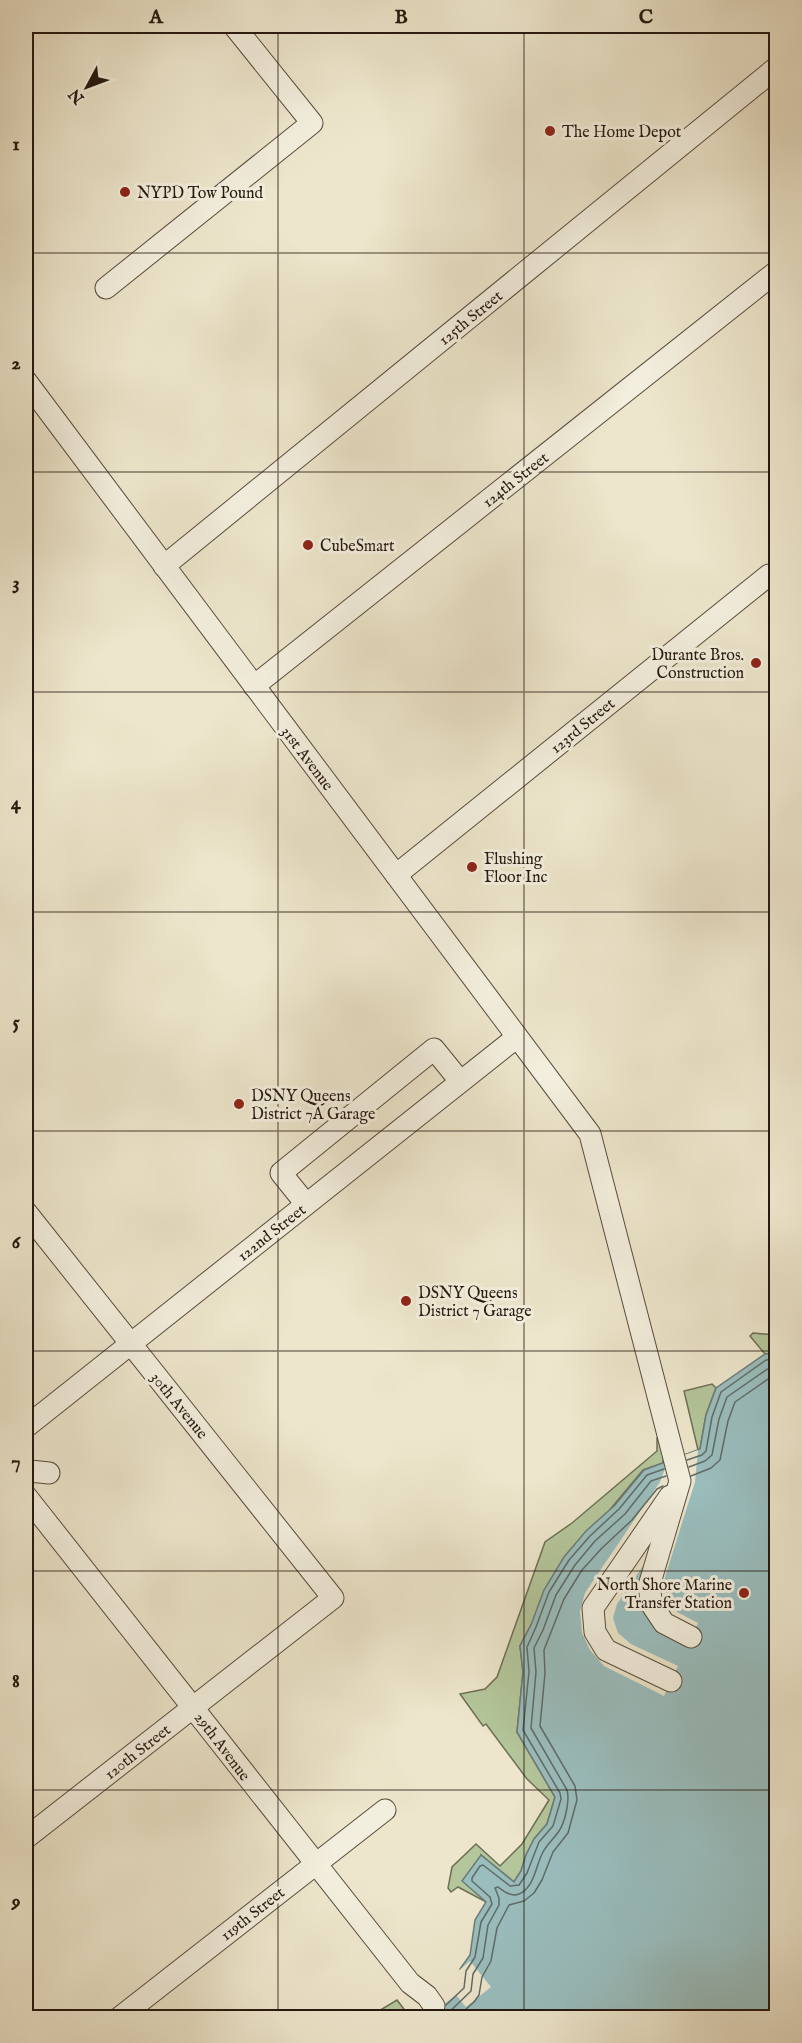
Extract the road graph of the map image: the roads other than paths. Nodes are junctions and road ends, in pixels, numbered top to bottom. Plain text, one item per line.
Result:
1 (234, 26) edge
2 (777, 68) edge
3 (777, 272) edge
4 (106, 288) dead end
5 (26, 381) edge
6 (164, 566) junction
7 (769, 575) dead end
8 (254, 686) junction
9 (396, 874) junction
10 (517, 1036) junction
11 (460, 1082) junction
12 (306, 1204) junction
13 (26, 1212) edge
14 (130, 1344) junction
15 (26, 1427) edge
16 (49, 1473) dead end
17 (26, 1475) edge
18 (680, 1481) junction
19 (26, 1496) edge
20 (333, 1598) joint
21 (691, 1637) dead end
22 (671, 1681) dead end
23 (194, 1707) junction
24 (385, 1810) dead end
25 (26, 1838) edge
26 (315, 1864) junction
27 (428, 2000) dead end
28 (119, 2018) edge

1 - 4 street
2 - 6 street, 125th Street
3 - 8 street, 124th Street
5 - 6 street, 31st Avenue
6 - 8 street, 31st Avenue
7 - 9 street, 123rd Street
8 - 9 street, 31st Avenue
9 - 10 street, 31st Avenue
10 - 11 street, 122nd Street
10 - 18 street, 31st Avenue
11 - 12 street, 122nd Street
11 - 12 street
12 - 14 street, 122nd Street
13 - 14 street, 30th Avenue
14 - 15 street, 122nd Street
14 - 20 street, 30th Avenue
16 - 17 street
18 - 21 street
18 - 22 street
19 - 23 street, 29th Avenue
20 - 23 street, 120th Street
23 - 25 street, 120th Street
23 - 26 street, 29th Avenue
24 - 26 street, 119th Street
26 - 27 street, 29th Avenue
26 - 28 street, 119th Street

